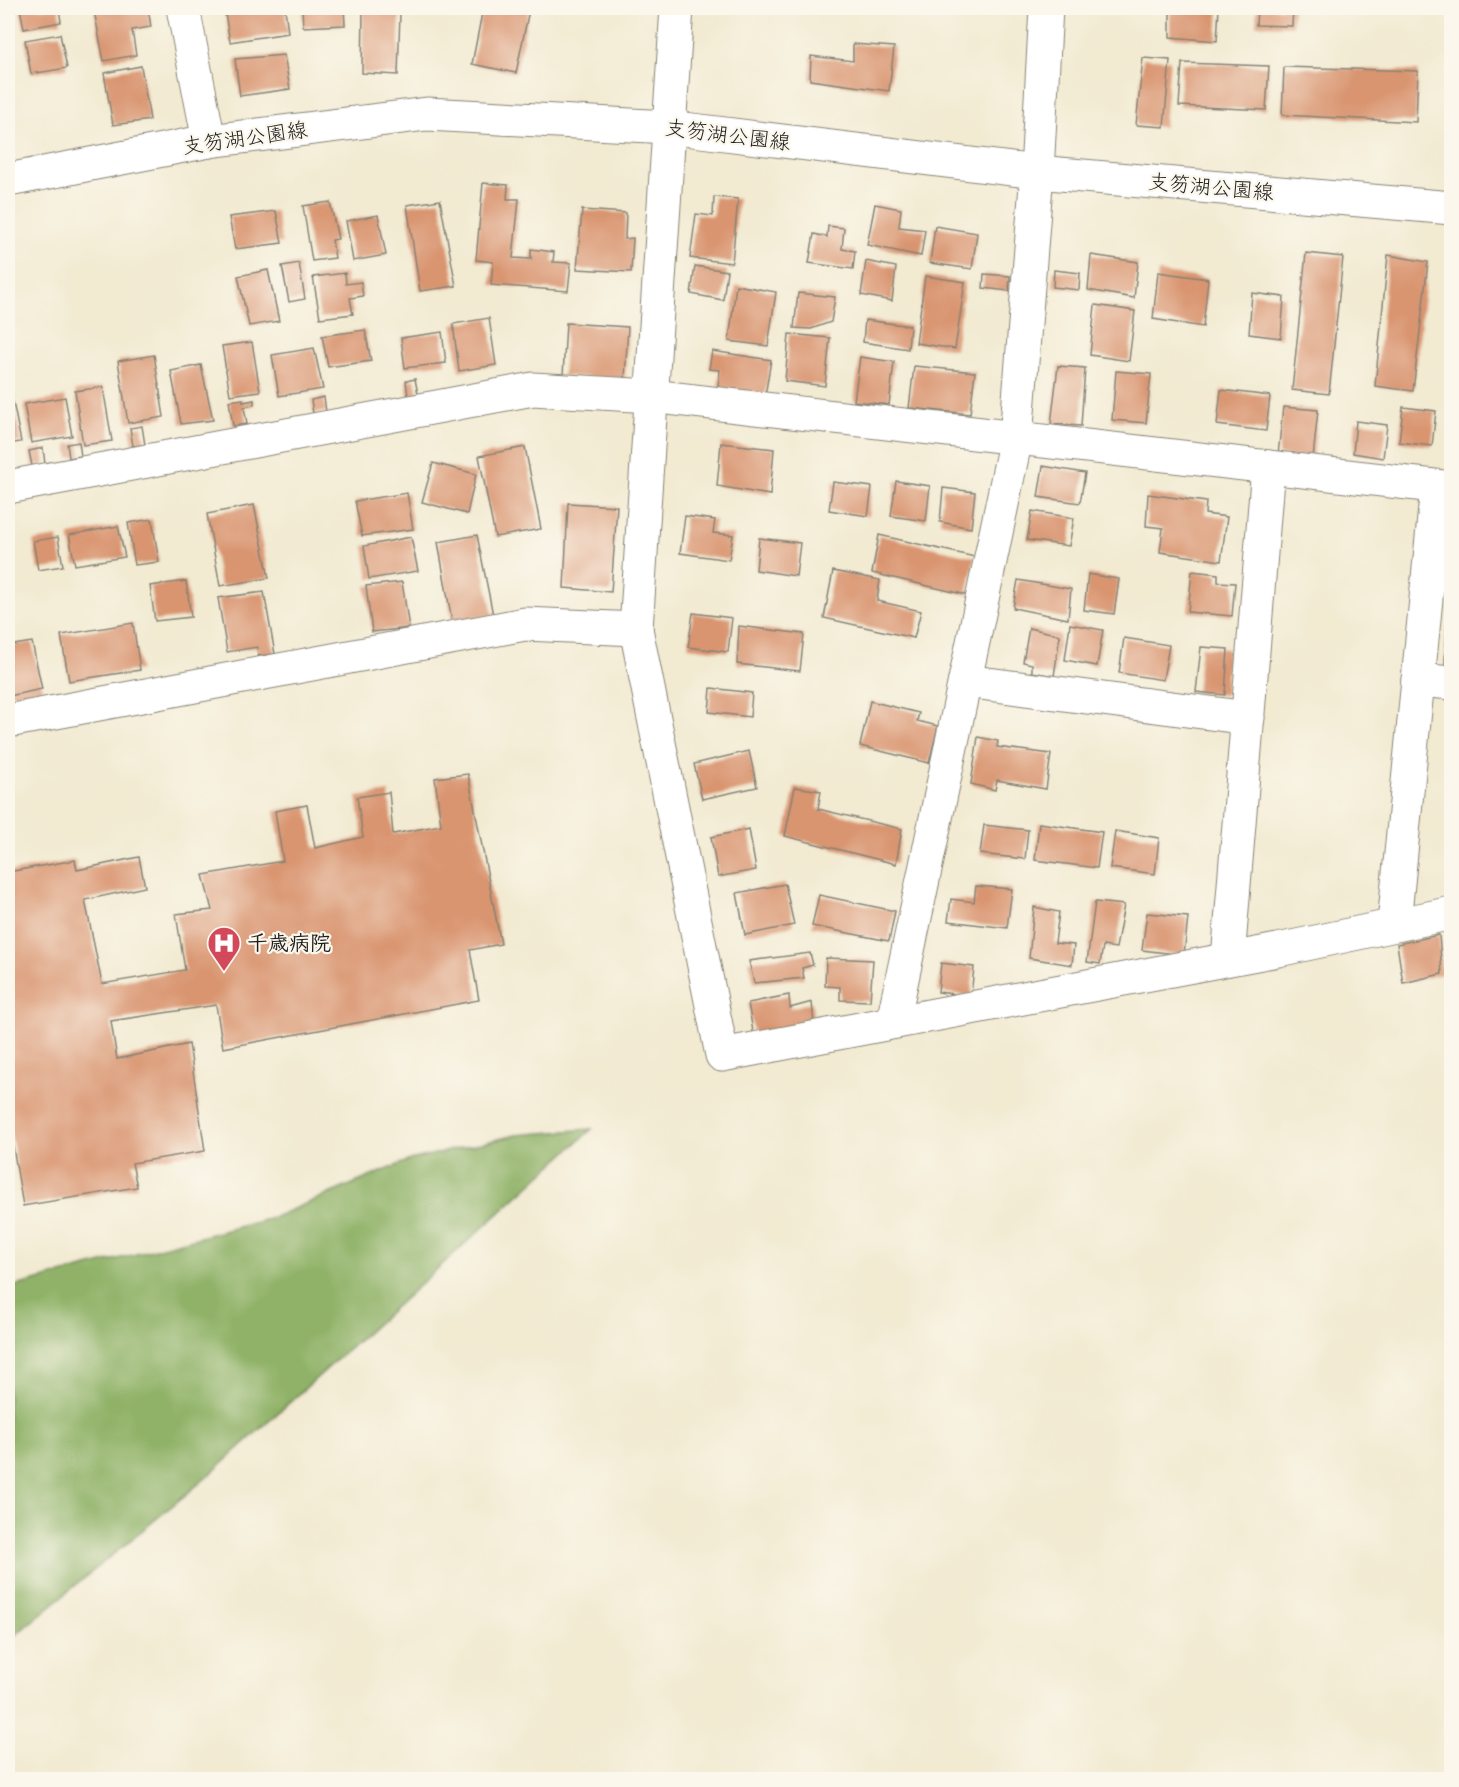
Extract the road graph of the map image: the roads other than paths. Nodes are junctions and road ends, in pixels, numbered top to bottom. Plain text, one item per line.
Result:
1 (183, 8) edge
2 (677, 8) edge
3 (1046, 8) edge
4 (668, 128) junction
5 (210, 141) junction
6 (1037, 172) junction
7 (8, 180) edge
8 (1452, 208) edge
9 (651, 396) junction
10 (1016, 438) junction
11 (1268, 467) junction
12 (8, 487) edge
13 (1444, 487) edge
14 (636, 629) junction
15 (1418, 680) junction
16 (965, 681) junction
17 (1452, 683) edge
18 (1248, 718) junction
19 (8, 721) edge
20 (1452, 913) edge
21 (1394, 924) junction
22 (1228, 959) junction
23 (893, 1022) junction

1 - 5 street
2 - 4 street
3 - 6 street
4 - 5 street, 支笏湖公園線
4 - 6 street, 支笏湖公園線
4 - 9 street
5 - 7 street, 支笏湖公園線
6 - 8 street, 支笏湖公園線
6 - 10 street
9 - 10 street
9 - 12 street
9 - 14 street
10 - 11 street
10 - 16 street
11 - 13 street
11 - 18 street
13 - 15 street
14 - 19 street
14 - 23 street
15 - 17 street
15 - 21 street
16 - 18 street
16 - 23 street
18 - 22 street
20 - 21 street
21 - 22 street
22 - 23 street

